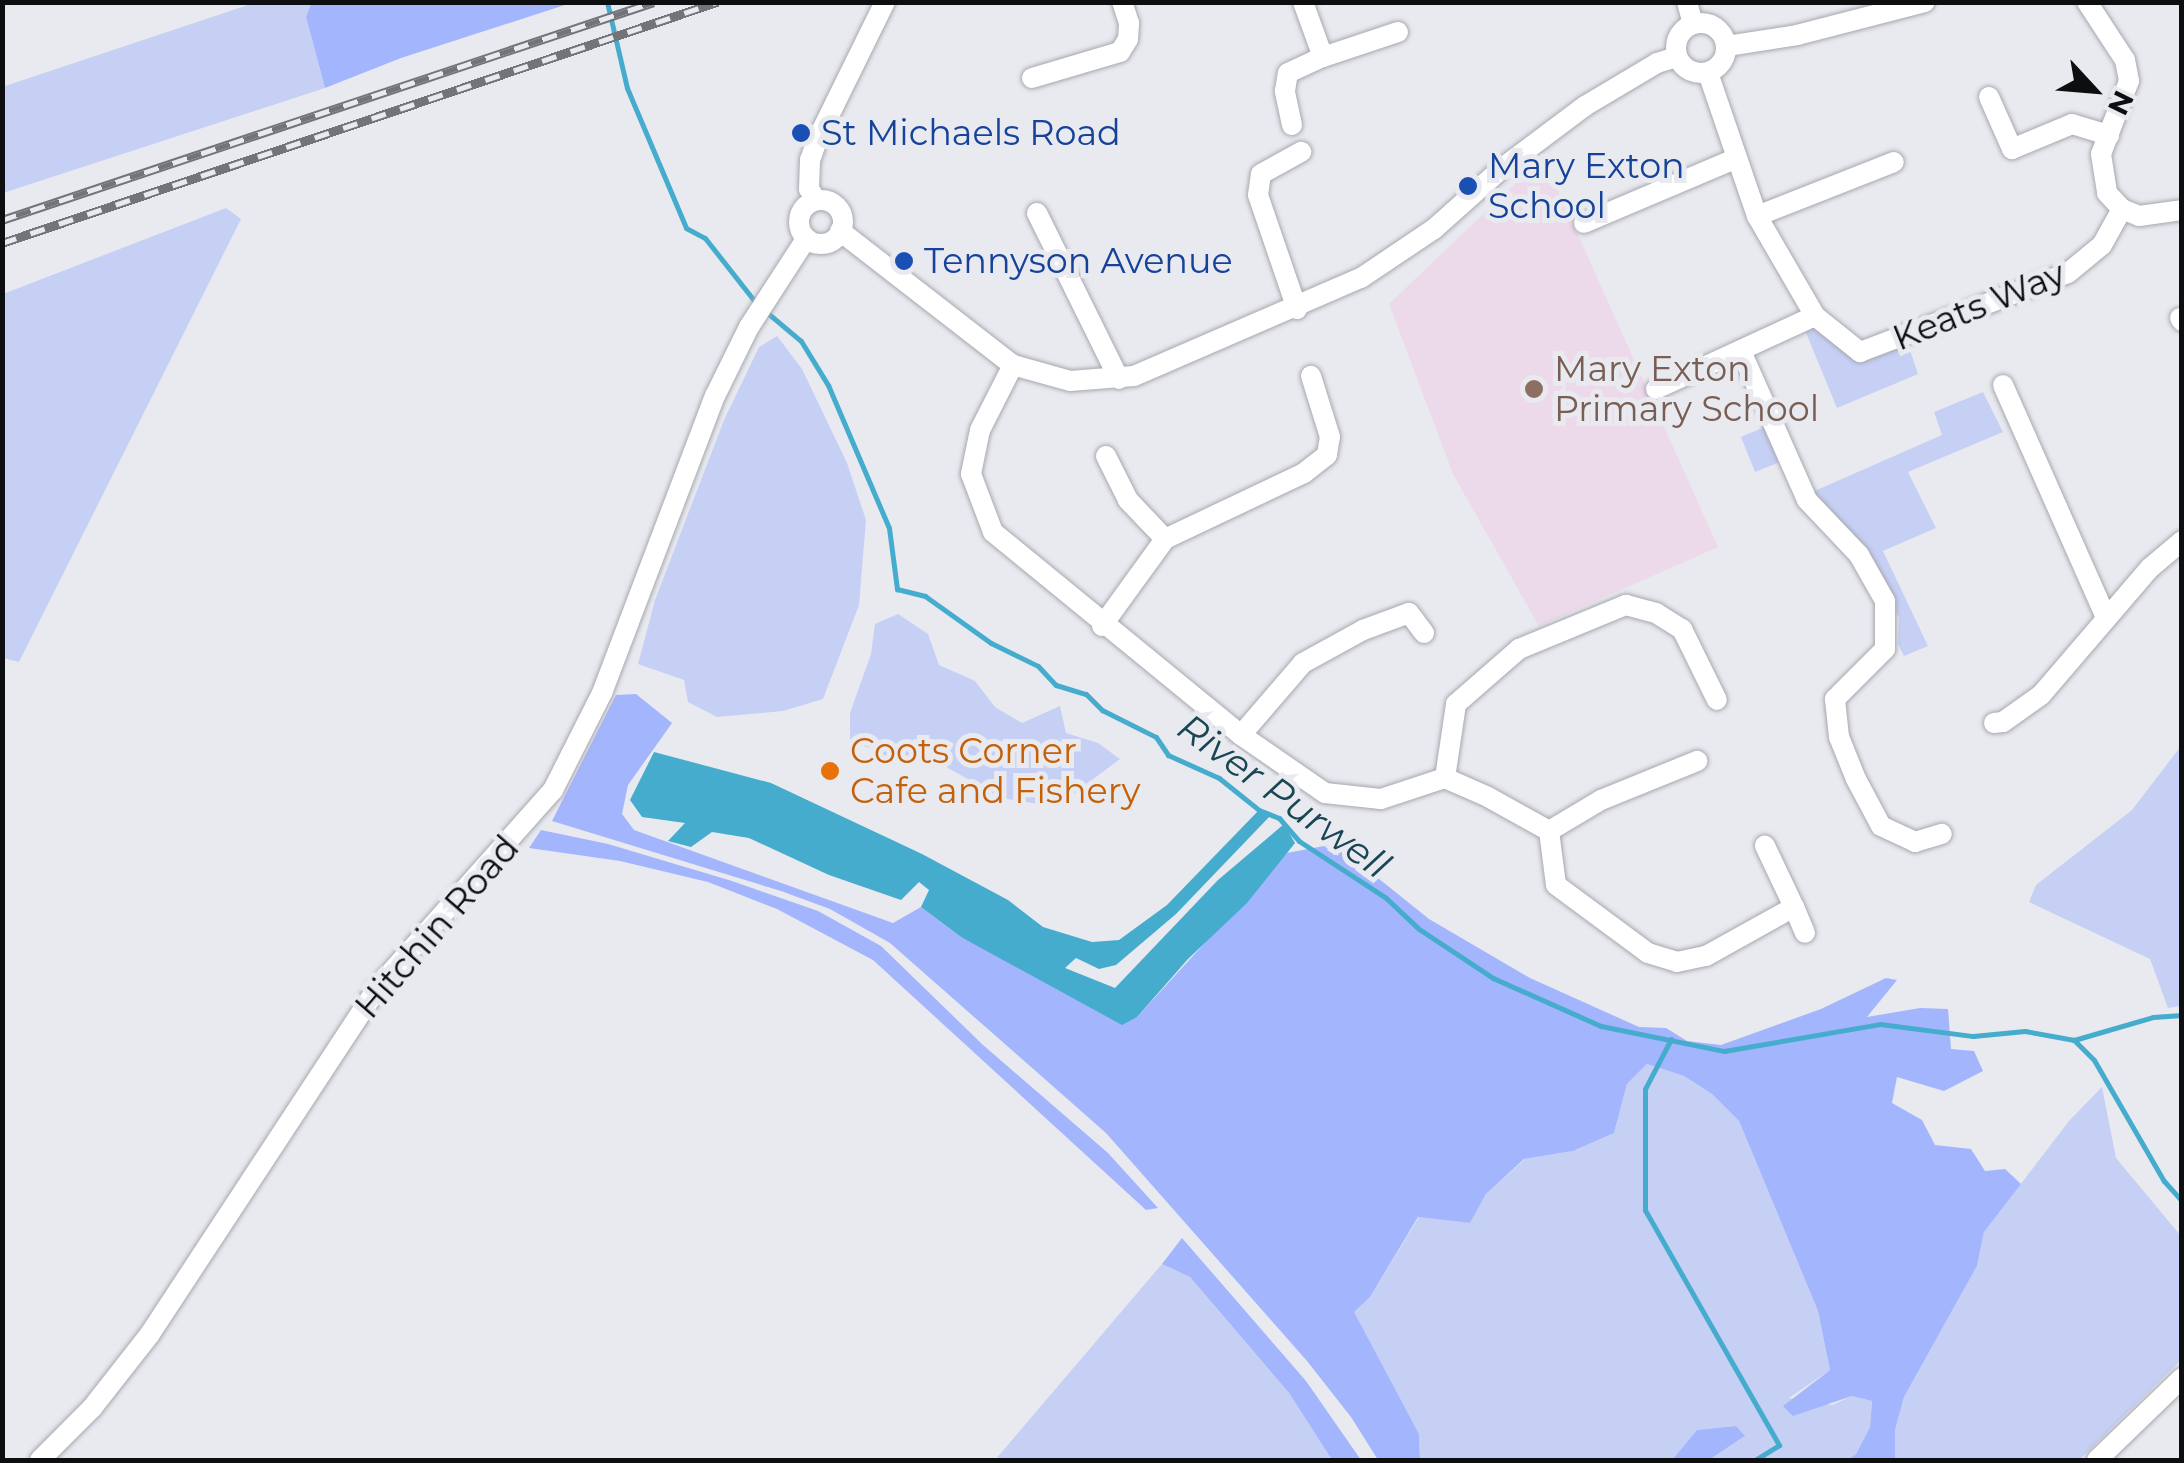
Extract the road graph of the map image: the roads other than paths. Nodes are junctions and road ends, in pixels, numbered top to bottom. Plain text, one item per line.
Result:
1 (884, 2) edge
2 (1122, 2) edge
3 (1303, 2) edge
4 (1687, 2) edge
5 (1924, 2) edge
6 (2087, 2) edge
7 (1693, 24) junction
8 (1398, 32) dead end
9 (1727, 46) junction
10 (1323, 57) junction
11 (1677, 57) junction
12 (1708, 73) junction
13 (1032, 78) dead end
14 (1989, 97) dead end
15 (1292, 125) dead end
16 (2109, 135) junction
17 (1301, 152) dead end
18 (1735, 159) junction
19 (1894, 162) dead end
20 (816, 200) junction
21 (2122, 209) junction
22 (2182, 210) edge
23 (1037, 213) dead end
24 (1757, 216) junction
25 (1584, 223) dead end
26 (840, 232) junction
27 (806, 239) junction
28 (1297, 309) junction
29 (1815, 316) junction
30 (1741, 351) junction
31 (1012, 365) junction
32 (1312, 376) dead end
33 (1119, 379) junction
34 (2003, 385) dead end
35 (1656, 389) dead end
36 (1106, 456) dead end
37 (1165, 539) junction
38 (2182, 541) edge
39 (2106, 617) junction
40 (1102, 626) junction
41 (1424, 633) dead end
42 (1717, 700) dead end
43 (1994, 724) dead end
44 (1241, 735) junction
45 (1697, 760) dead end
46 (1445, 778) junction
47 (1549, 831) junction
48 (1942, 834) dead end
49 (1765, 846) dead end
50 (1794, 907) junction
51 (1805, 933) dead end
52 (2182, 1378) edge
53 (40, 1460) edge
54 (2097, 1460) edge

1 - 20 street
2 - 13 street
3 - 10 street
4 - 7 street
5 - 9 street
6 - 16 street
7 - 9 street
7 - 11 street
8 - 10 street
9 - 12 street
10 - 15 street
11 - 12 street
11 - 28 street
12 - 18 street, Keats Way
14 - 16 street
16 - 21 street
17 - 28 street
18 - 24 street, Keats Way
18 - 25 street
19 - 24 street
20 - 26 street
20 - 27 street
21 - 22 street
21 - 29 street, Keats Way
23 - 33 street
24 - 29 street, Keats Way
26 - 27 street
26 - 31 street
27 - 53 street, Hitchin Road
28 - 33 street
29 - 30 street
30 - 35 street
30 - 48 street
31 - 33 street
31 - 40 street
32 - 37 street
34 - 39 street
36 - 37 street
37 - 40 street
38 - 39 street
39 - 43 street
40 - 44 street
41 - 44 street
42 - 46 street
44 - 46 street
45 - 47 street
46 - 47 street
47 - 50 street
49 - 50 street
50 - 51 street
52 - 54 street

